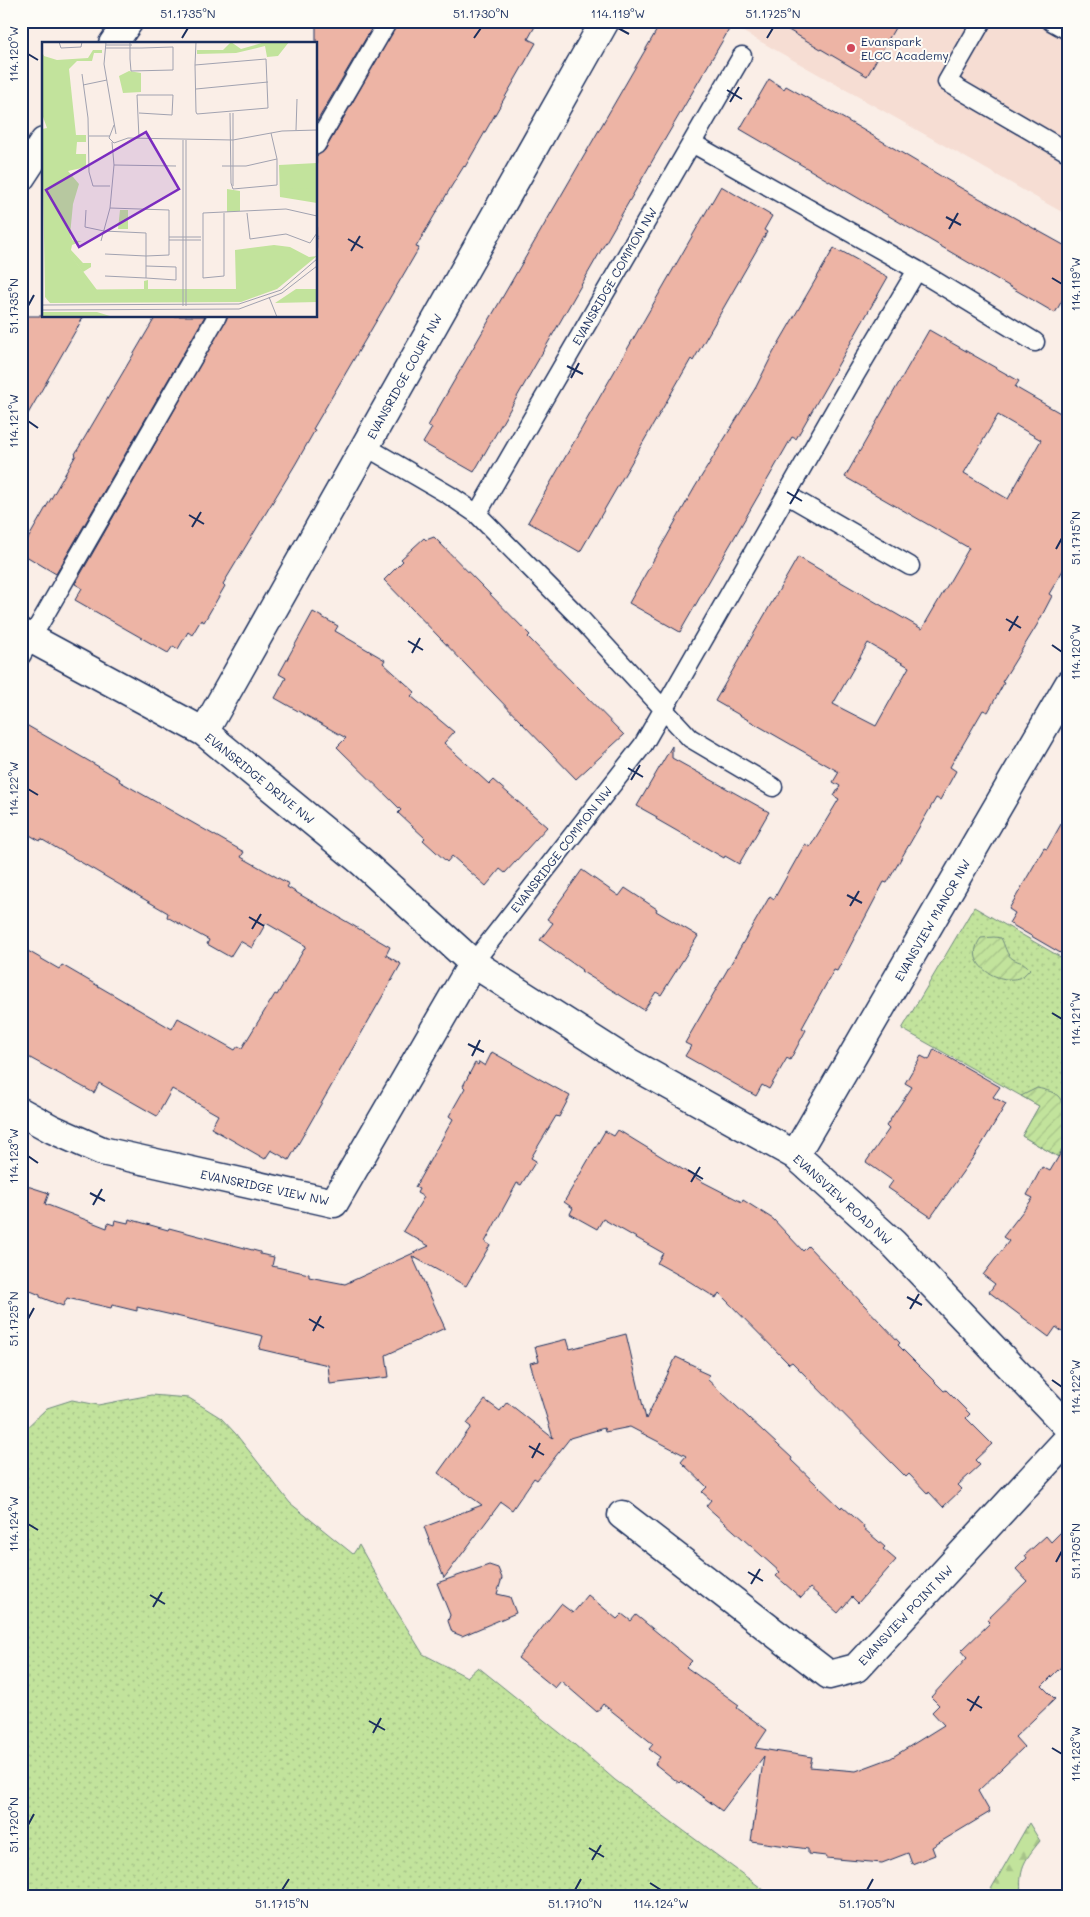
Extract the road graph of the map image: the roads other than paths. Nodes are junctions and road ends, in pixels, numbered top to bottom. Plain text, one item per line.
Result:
1 (129, 21) edge
2 (388, 21) edge
3 (605, 21) edge
4 (982, 21) edge
5 (1051, 21) edge
6 (1069, 32) edge
7 (114, 42) edge
8 (742, 56) dead end
9 (318, 142) edge
10 (692, 143) junction
11 (1069, 153) edge
12 (917, 270) junction
13 (216, 318) edge
14 (1034, 342) dead end
15 (365, 446) junction
16 (787, 495) junction
17 (477, 514) junction
18 (910, 566) dead end
19 (25, 642) edge
20 (1069, 684) edge
21 (664, 710) junction
22 (204, 732) junction
23 (773, 787) dead end
24 (473, 963) junction
25 (21, 1112) edge
26 (795, 1155) junction
27 (1069, 1428) edge
28 (1069, 1438) edge
29 (622, 1515) dead end

1 - 7 street
2 - 9 lane
3 - 15 street, EVANSRIDGE COURT NW
4 - 11 lane
5 - 6 lane
8 - 10 lane, EVANSRIDGE COMMON NW
10 - 12 lane
10 - 17 lane, EVANSRIDGE COMMON NW
12 - 14 lane
12 - 16 lane, EVANSRIDGE COMMON NW
13 - 19 lane
15 - 17 lane
15 - 22 street, EVANSRIDGE COURT NW
16 - 18 lane
16 - 21 lane, EVANSRIDGE COMMON NW
17 - 21 lane
19 - 22 street, EVANSRIDGE DRIVE NW
20 - 26 street, EVANSVIEW MANOR NW
21 - 23 lane
21 - 24 lane, EVANSRIDGE COMMON NW
22 - 24 street, EVANSRIDGE DRIVE NW
24 - 25 street, EVANSRIDGE VIEW NW
24 - 26 street, EVANSVIEW ROAD NW
26 - 27 street, EVANSVIEW ROAD NW
28 - 29 street, EVANSVIEW POINT NW

